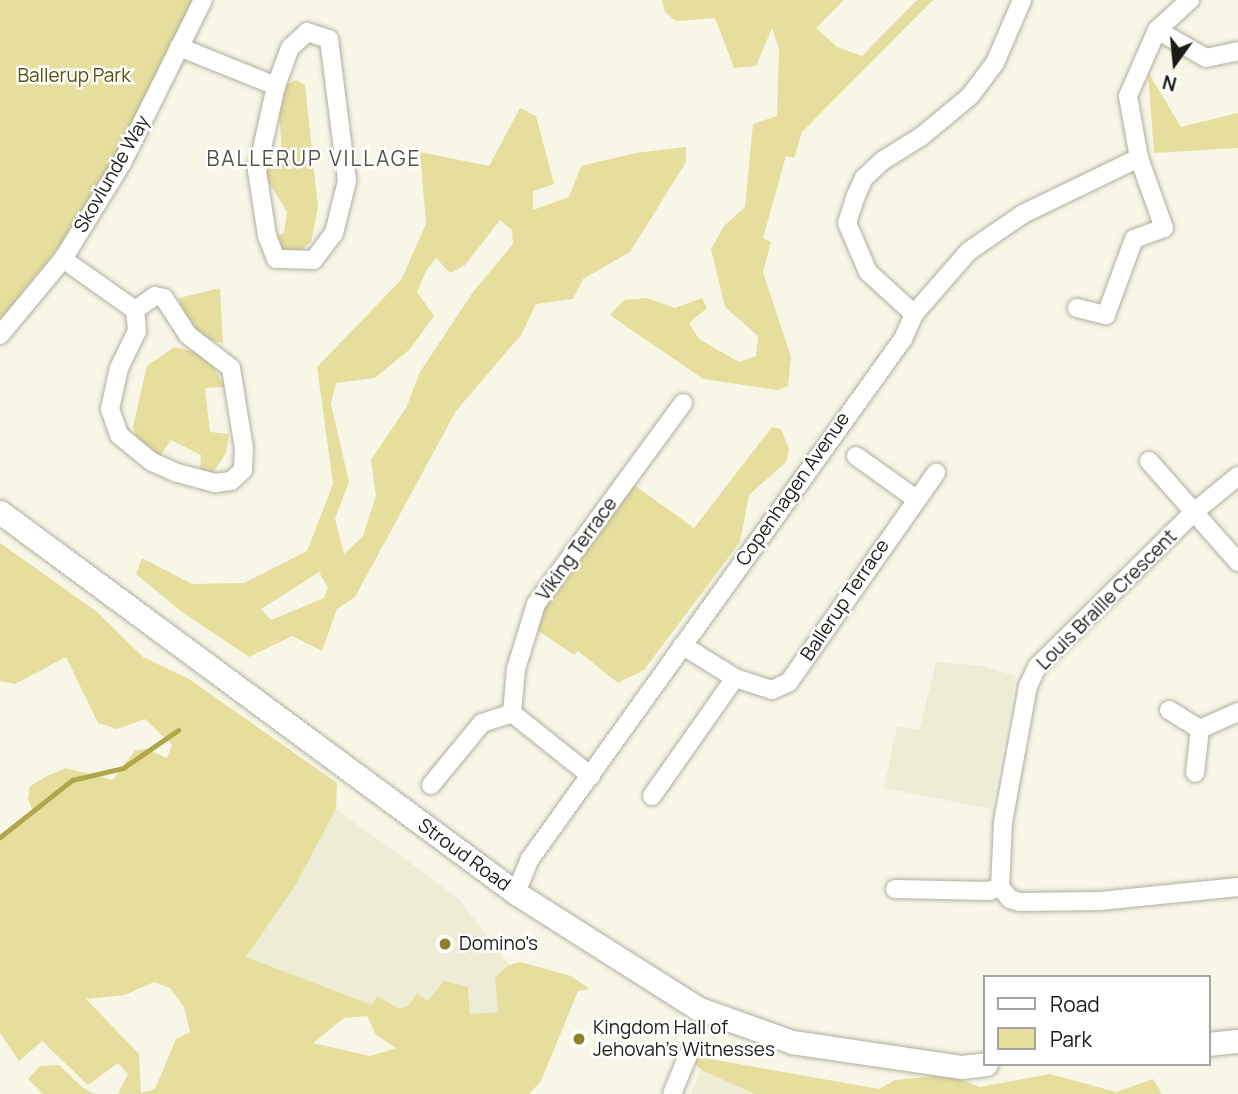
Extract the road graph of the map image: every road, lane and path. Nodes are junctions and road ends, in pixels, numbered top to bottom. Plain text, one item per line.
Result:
1 (203, 0) edge
2 (1022, 0) edge
3 (1190, 0) edge
4 (1157, 30) junction
5 (179, 47) junction
6 (1238, 51) edge
7 (276, 86) junction
8 (1139, 158) junction
9 (63, 258) junction
10 (1077, 307) dead end
11 (135, 310) junction
12 (914, 314) junction
13 (0, 335) edge
14 (683, 403) dead end
15 (856, 456) dead end
16 (1149, 461) dead end
17 (936, 473) dead end
18 (1238, 476) edge
19 (916, 499) junction
20 (0, 512) edge
21 (1194, 513) junction
22 (1238, 562) edge
23 (682, 645) junction
24 (735, 678) junction
25 (1169, 709) dead end
26 (1238, 712) edge
27 (512, 713) junction
28 (1200, 729) junction
29 (1195, 773) dead end
30 (591, 776) junction
31 (431, 785) dead end
32 (652, 796) dead end
33 (1000, 887) junction
34 (1238, 887) edge
35 (895, 889) dead end
36 (516, 893) junction
37 (1238, 1041) edge
38 (1210, 1044) edge
39 (688, 1055) dead end
40 (982, 1064) edge
41 (673, 1094) edge

1 - 5 street, Skovlunde Way
2 - 12 street
3 - 4 street
4 - 6 street
4 - 8 street
5 - 7 street
5 - 9 street, Skovlunde Way
7 - 7 street
8 - 10 street
8 - 12 street, Copenhagen Avenue
9 - 11 street
9 - 13 street, Skovlunde Way
11 - 11 street
12 - 23 street, Copenhagen Avenue
14 - 27 street, Viking Terrace
15 - 19 street
16 - 21 street
17 - 19 street, Ballerup Terrace
18 - 21 street
19 - 24 street, Ballerup Terrace
20 - 36 street, Stroud Road
21 - 22 street, Louis Braille Crescent
21 - 33 street, Louis Braille Crescent
23 - 24 street, Ballerup Terrace
23 - 30 street, Copenhagen Avenue
24 - 32 street
25 - 28 street
26 - 28 street
27 - 30 street
27 - 31 street
28 - 29 street
30 - 36 street, Copenhagen Avenue
33 - 34 street
33 - 35 street
36 - 40 street, Stroud Road
37 - 38 street
39 - 41 street

